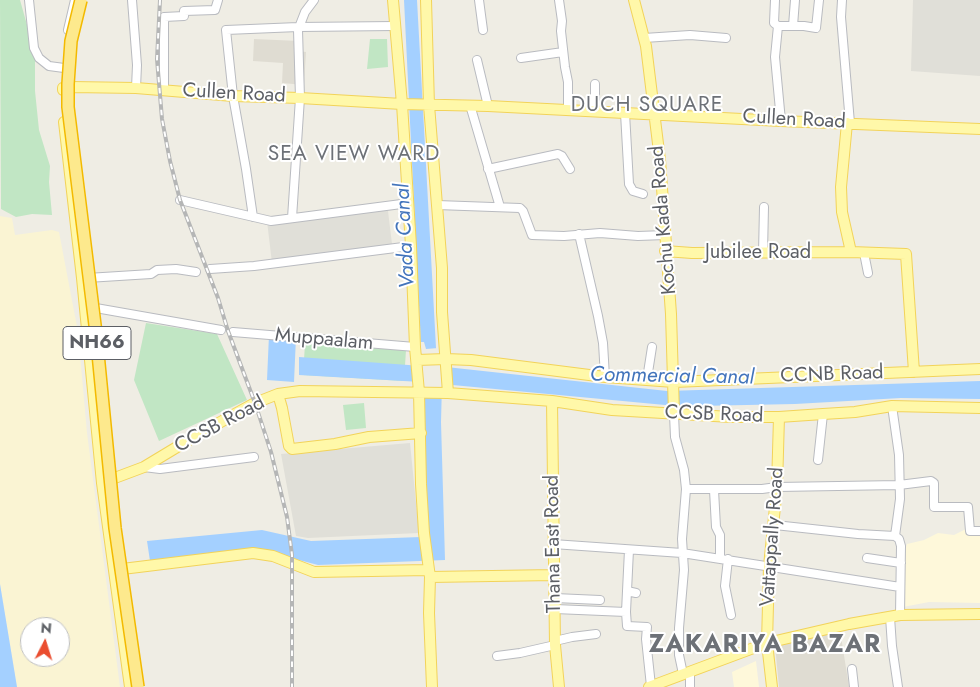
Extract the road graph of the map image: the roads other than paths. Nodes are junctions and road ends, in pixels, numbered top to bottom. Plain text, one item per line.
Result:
1 (29, 0) edge
2 (75, 0) edge
3 (81, 0) edge
4 (132, 0) edge
5 (218, 0) edge
6 (393, 0) edge
7 (426, 0) edge
8 (479, 0) edge
9 (558, 0) edge
10 (634, 0) edge
11 (776, 0) edge
12 (794, 0) edge
13 (818, 0) edge
14 (842, 0) edge
15 (313, 2) edge
16 (395, 26) junction
17 (778, 26) junction
18 (793, 26) junction
19 (298, 27) junction
20 (483, 30) dead end
21 (644, 38) junction
22 (726, 38) dead end
23 (563, 52) junction
24 (521, 58) dead end
25 (477, 60) dead end
26 (64, 68) junction
27 (595, 84) dead end
28 (63, 88) junction
29 (136, 88) junction
30 (164, 90) junction
31 (233, 96) junction
32 (300, 98) junction
33 (404, 104) junction
34 (428, 104) junction
35 (470, 105) junction
36 (488, 106) junction
37 (568, 110) junction
38 (595, 111) junction
39 (625, 113) junction
40 (654, 115) junction
41 (781, 121) junction
42 (848, 123) junction
43 (980, 129) edge
44 (488, 169) junction
45 (570, 169) dead end
46 (644, 194) dead end
47 (180, 200) dead end
48 (408, 203) junction
49 (437, 205) junction
50 (500, 207) junction
51 (764, 207) dead end
52 (253, 217) junction
53 (292, 218) junction
54 (579, 234) junction
55 (665, 235) junction
56 (411, 246) junction
57 (665, 251) junction
58 (851, 252) junction
59 (763, 253) junction
60 (864, 253) junction
61 (210, 269) dead end
62 (196, 272) dead end
63 (868, 274) dead end
64 (82, 278) junction
65 (85, 307) junction
66 (221, 330) dead end
67 (233, 332) dead end
68 (652, 347) dead end
69 (415, 348) junction
70 (419, 362) junction
71 (444, 362) junction
72 (980, 369) edge
73 (914, 372) junction
74 (605, 377) junction
75 (647, 379) junction
76 (674, 386) junction
77 (419, 389) junction
78 (446, 390) junction
79 (278, 394) junction
80 (552, 401) junction
81 (892, 406) junction
82 (980, 408) edge
83 (674, 411) junction
84 (823, 414) junction
85 (779, 417) junction
86 (420, 433) junction
87 (254, 457) dead end
88 (818, 460) dead end
89 (144, 468) junction
90 (102, 483) junction
91 (899, 485) junction
92 (778, 487) junction
93 (686, 489) junction
94 (714, 490) junction
95 (774, 525) junction
96 (980, 531) edge
97 (895, 536) junction
98 (553, 544) junction
99 (629, 550) junction
100 (682, 553) junction
101 (867, 558) dead end
102 (724, 559) junction
103 (900, 563) junction
104 (769, 566) junction
105 (114, 570) junction
106 (429, 570) junction
107 (554, 575) junction
108 (900, 587) junction
109 (628, 591) junction
110 (636, 592) dead end
111 (555, 598) junction
112 (600, 600) dead end
113 (555, 610) junction
114 (626, 612) junction
115 (980, 614) edge
116 (731, 615) dead end
117 (895, 616) junction
118 (596, 634) dead end
119 (767, 642) junction
120 (555, 643) junction
121 (497, 656) dead end
122 (852, 669) dead end
123 (687, 673) junction
124 (130, 687) edge
125 (138, 687) edge
126 (432, 687) edge
127 (559, 687) edge
128 (650, 687) edge
129 (690, 687) edge
130 (772, 687) edge
131 (854, 687) edge
132 (898, 687) edge

1 - 26 street
2 - 26 street
3 - 125 highway, NH66, bridge
4 - 29 street
5 - 30 street
6 - 16 main road
7 - 34 main road
8 - 20 street
9 - 23 street
10 - 21 main road, Kochu Kada Road
11 - 17 street
12 - 18 street
13 - 18 street
14 - 42 street
15 - 19 street
16 - 19 street
16 - 33 main road
17 - 18 street
17 - 41 street
19 - 31 street
19 - 32 street
21 - 22 street
21 - 40 main road, Kochu Kada Road
23 - 24 street
23 - 37 street
25 - 36 street
26 - 28 street
27 - 38 street
28 - 29 main road, Cullen Road
28 - 64 main road
29 - 30 main road, Cullen Road
30 - 31 main road, Cullen Road
31 - 32 main road, Cullen Road
31 - 52 street
32 - 33 main road, Cullen Road
32 - 53 street
33 - 34 main road, Cullen Road
33 - 48 main road
34 - 35 main road, Cullen Road
34 - 49 main road
35 - 36 main road, Cullen Road
35 - 44 street
36 - 37 main road, Cullen Road
37 - 38 main road, Cullen Road
38 - 39 main road, Cullen Road
39 - 40 main road, Cullen Road
39 - 46 street
40 - 41 main road, Cullen Road
40 - 55 main road, Kochu Kada Road
41 - 42 main road, Cullen Road
42 - 43 main road, Cullen Road
42 - 58 main road
44 - 45 street
44 - 50 street
47 - 52 street
48 - 53 street
48 - 56 main road
49 - 50 street
49 - 71 main road
50 - 54 street
51 - 59 street
52 - 53 street
54 - 55 street
54 - 74 street
55 - 57 main road, Kochu Kada Road
56 - 61 street
56 - 69 main road
57 - 59 main road, Jubilee Road
57 - 76 main road, Kochu Kada Road
58 - 59 main road, Jubilee Road
58 - 60 main road, Jubilee Road
60 - 63 street
60 - 73 main road, Jubilee Road
62 - 64 street
64 - 65 main road
65 - 66 street
65 - 90 main road
67 - 69 street, Muppaalam
68 - 75 street
69 - 70 main road
70 - 71 main road, CCNB Road
70 - 77 main road
71 - 74 main road, CCNB Road
71 - 78 main road
72 - 73 main road, CCNB Road
73 - 76 main road, CCNB Road
74 - 75 main road, CCNB Road
75 - 76 main road, CCNB Road
76 - 83 main road, Kochu Kada Road
77 - 78 main road, CCSB Road
77 - 79 main road, CCSB Road
77 - 86 main road
78 - 80 main road, CCSB Road
79 - 86 main road
79 - 89 main road, CCSB Road
80 - 83 main road, CCSB Road
80 - 98 main road, Thana East Road
81 - 82 main road, CCSB Road
81 - 84 main road, CCSB Road
81 - 91 street
83 - 85 main road, CCSB Road
83 - 93 street
84 - 85 main road, CCSB Road
84 - 88 street
85 - 92 main road, Vattappally Road
86 - 106 main road
87 - 89 street
89 - 90 main road, CCSB Road
90 - 105 main road
91 - 92 street
91 - 96 street
91 - 97 street
92 - 94 street
92 - 95 main road, Vattappally Road
93 - 94 street
93 - 100 street
94 - 102 street
95 - 97 street
95 - 104 main road, Vattappally Road
97 - 103 street
98 - 99 street
98 - 107 main road, Thana East Road
99 - 100 street
99 - 109 street
100 - 102 street
100 - 123 street
101 - 103 street
102 - 104 street
102 - 116 street
103 - 108 street
104 - 108 street
104 - 119 main road, Vattappally Road
105 - 106 main road
105 - 124 main road
106 - 107 main road
106 - 126 main road
107 - 111 main road, Thana East Road
108 - 117 street
109 - 110 street
109 - 114 street
111 - 112 street
111 - 113 main road, Thana East Road
113 - 114 street
113 - 120 main road, Thana East Road
114 - 128 street
115 - 117 main road
117 - 119 main road
117 - 132 street
118 - 120 street
119 - 123 main road
119 - 130 main road, Vattappally Road
120 - 121 street
120 - 127 main road, Thana East Road
122 - 131 street
123 - 128 main road
123 - 129 street

